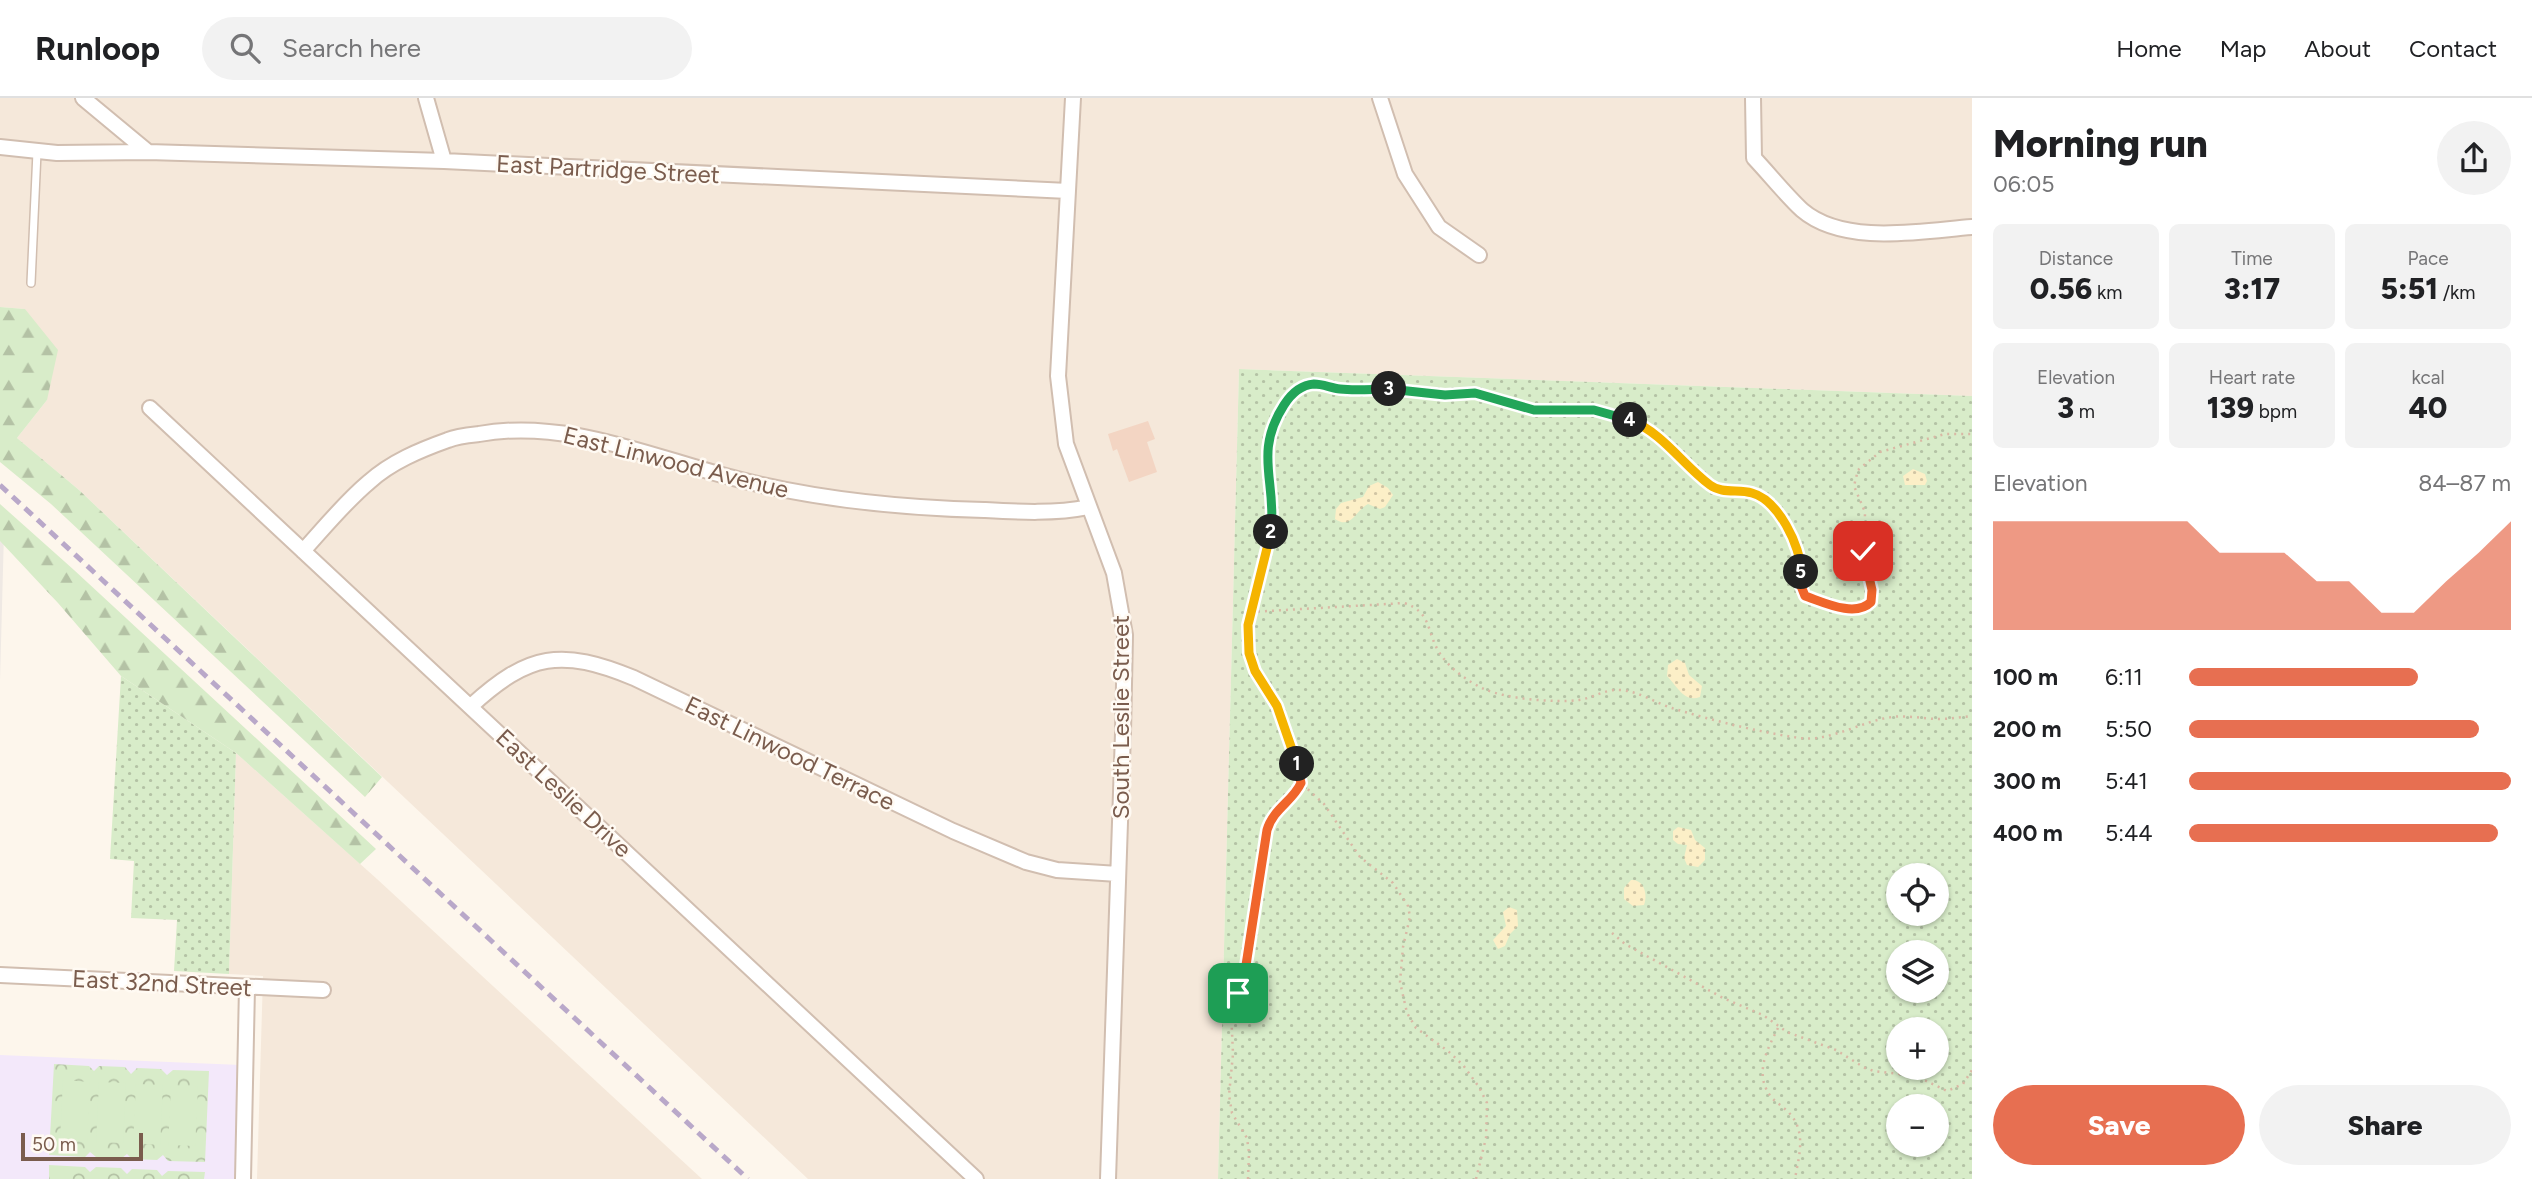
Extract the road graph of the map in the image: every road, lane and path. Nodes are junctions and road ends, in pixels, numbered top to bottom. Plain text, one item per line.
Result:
1 (83, 98) edge
2 (426, 98) edge
3 (1073, 98) edge
4 (1380, 98) edge
5 (1753, 98) edge
6 (0, 146) edge
7 (37, 152) junction
8 (148, 152) junction
9 (444, 161) junction
10 (1068, 191) junction
11 (1972, 227) edge
12 (1479, 255) dead end
13 (31, 283) dead end
14 (149, 408) dead end
15 (1972, 434) edge
16 (1089, 507) junction
17 (303, 551) junction
18 (1251, 612) junction
19 (471, 706) junction
20 (1972, 716) edge
21 (1301, 783) junction
22 (1118, 874) junction
23 (1612, 933) dead end
24 (0, 975) edge
25 (247, 987) junction
26 (323, 990) dead end
27 (1779, 1027) junction
28 (1972, 1070) edge
29 (243, 1179) edge
30 (976, 1179) edge
31 (1108, 1179) edge
32 (1248, 1179) edge
33 (1476, 1179) edge
34 (1795, 1179) edge

1 - 8 street
2 - 9 street
3 - 10 street, South Leslie Street
4 - 12 street
5 - 11 street
6 - 7 street, East Partridge Street
7 - 8 street, East Partridge Street
7 - 13 lane
8 - 9 street, East Partridge Street
9 - 10 street, East Partridge Street
10 - 16 street, South Leslie Street
14 - 17 street, East Leslie Drive
15 - 18 path
16 - 17 street, East Linwood Avenue
16 - 22 street, South Leslie Street
17 - 19 street, East Leslie Drive
18 - 20 path
18 - 21 path
19 - 22 street, East Linwood Terrace
19 - 30 street, East Leslie Drive
21 - 32 path
21 - 33 path
22 - 31 street, South Leslie Street
23 - 27 path
24 - 25 street, East 32nd Street
25 - 26 street, East 32nd Street
25 - 29 street
27 - 28 path
27 - 34 path

